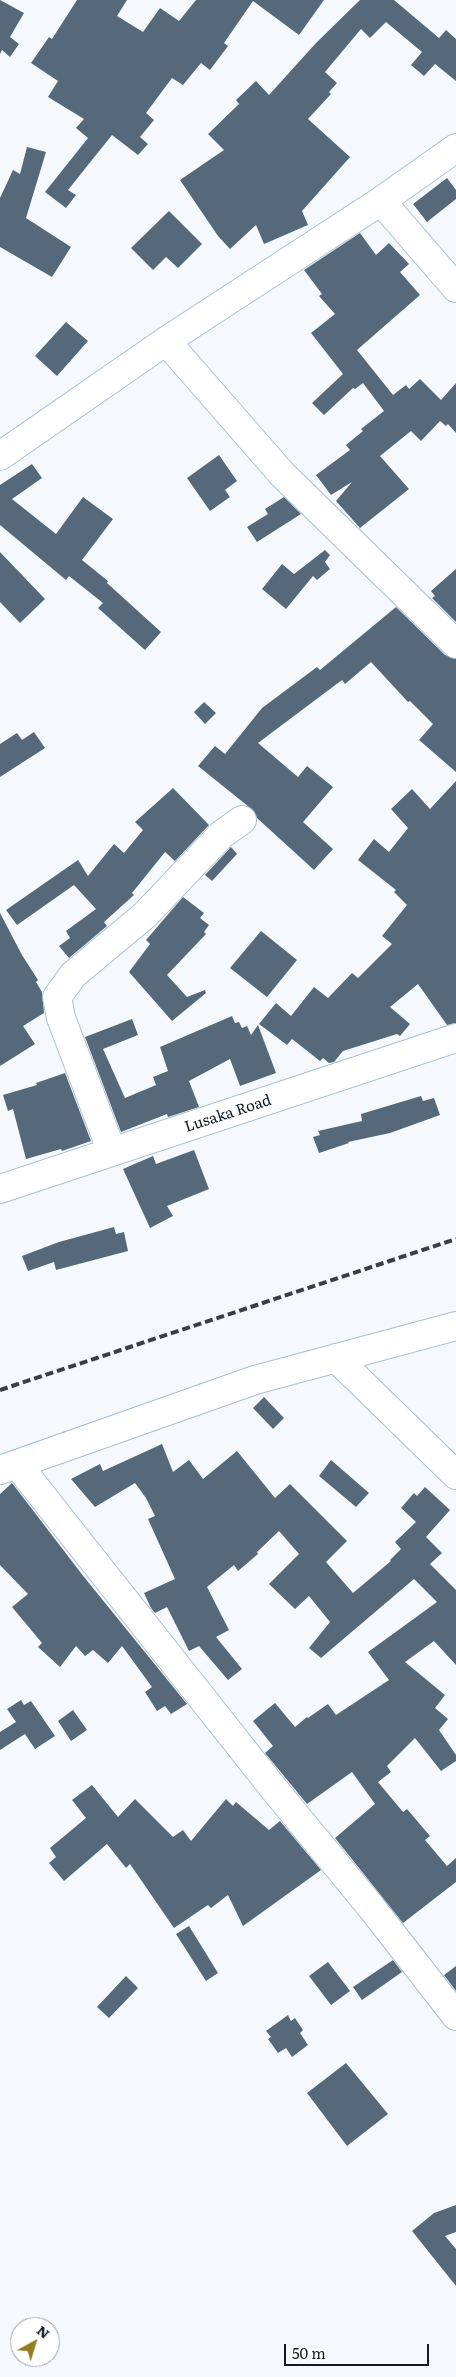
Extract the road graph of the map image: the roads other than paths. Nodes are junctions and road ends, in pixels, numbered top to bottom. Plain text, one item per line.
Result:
1 (456, 148) edge
2 (381, 201) junction
3 (456, 288) edge
4 (166, 341) junction
5 (0, 456) edge
6 (456, 644) edge
7 (242, 820) dead end
8 (456, 1038) edge
9 (112, 1152) junction
10 (0, 1189) edge
11 (456, 1326) edge
12 (336, 1358) junction
13 (8, 1467) edge
14 (456, 1475) edge
15 (456, 2016) edge

1 - 2 street
2 - 3 street
2 - 4 street
4 - 5 street
4 - 6 street
7 - 9 street
8 - 9 street, Lusaka Road
9 - 10 street, Lusaka Road
11 - 12 street
12 - 13 street
12 - 14 street
13 - 15 street

